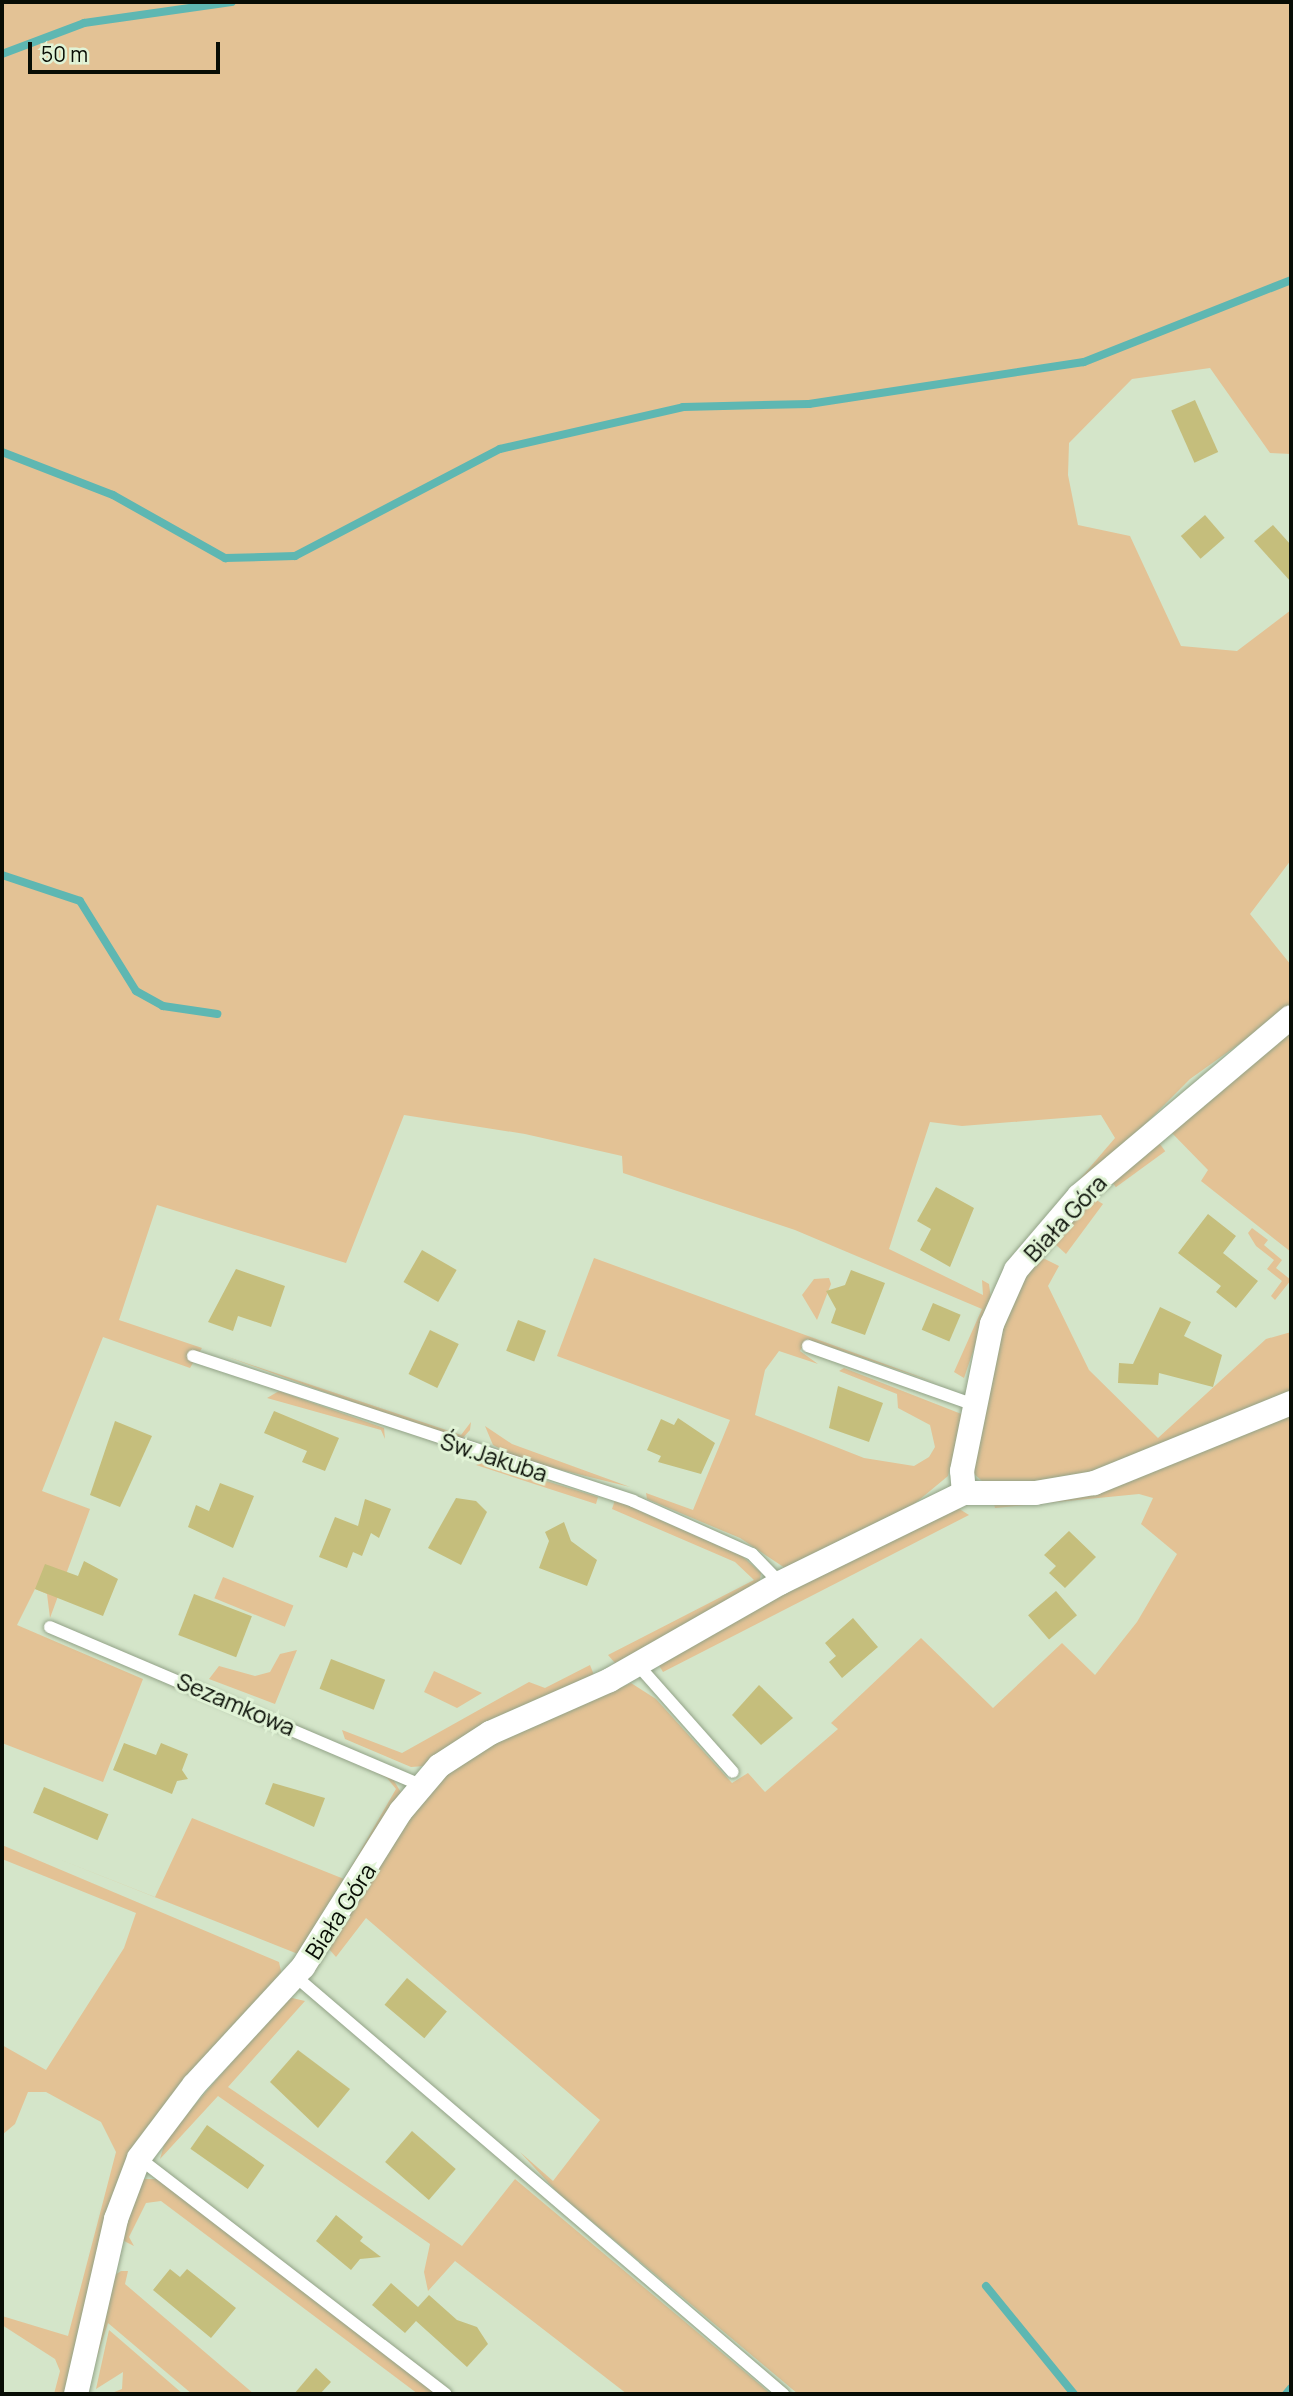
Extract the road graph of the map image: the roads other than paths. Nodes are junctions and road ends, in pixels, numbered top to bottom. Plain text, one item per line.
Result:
1 (1291, 1017) edge
2 (808, 1346) dead end
3 (193, 1356) dead end
4 (1291, 1403) edge
5 (975, 1405) junction
6 (964, 1493) junction
7 (780, 1583) junction
8 (50, 1627) dead end
9 (637, 1664) junction
10 (733, 1772) dead end
11 (419, 1785) junction
12 (295, 1976) junction
13 (139, 2158) junction
14 (76, 2394) edge
15 (446, 2394) edge
16 (783, 2394) edge

1 - 5 street, Biała Góra
2 - 5 lane
3 - 7 lane, Św.Jakuba
4 - 6 street
5 - 6 street, Biała Góra
6 - 7 street, Biała Góra
7 - 9 street, Biała Góra
8 - 11 lane, Sezamkowa
9 - 10 lane
9 - 11 street, Biała Góra
11 - 12 street, Biała Góra
12 - 13 street, Biała Góra
12 - 16 lane
13 - 14 street, Biała Góra
13 - 15 lane

